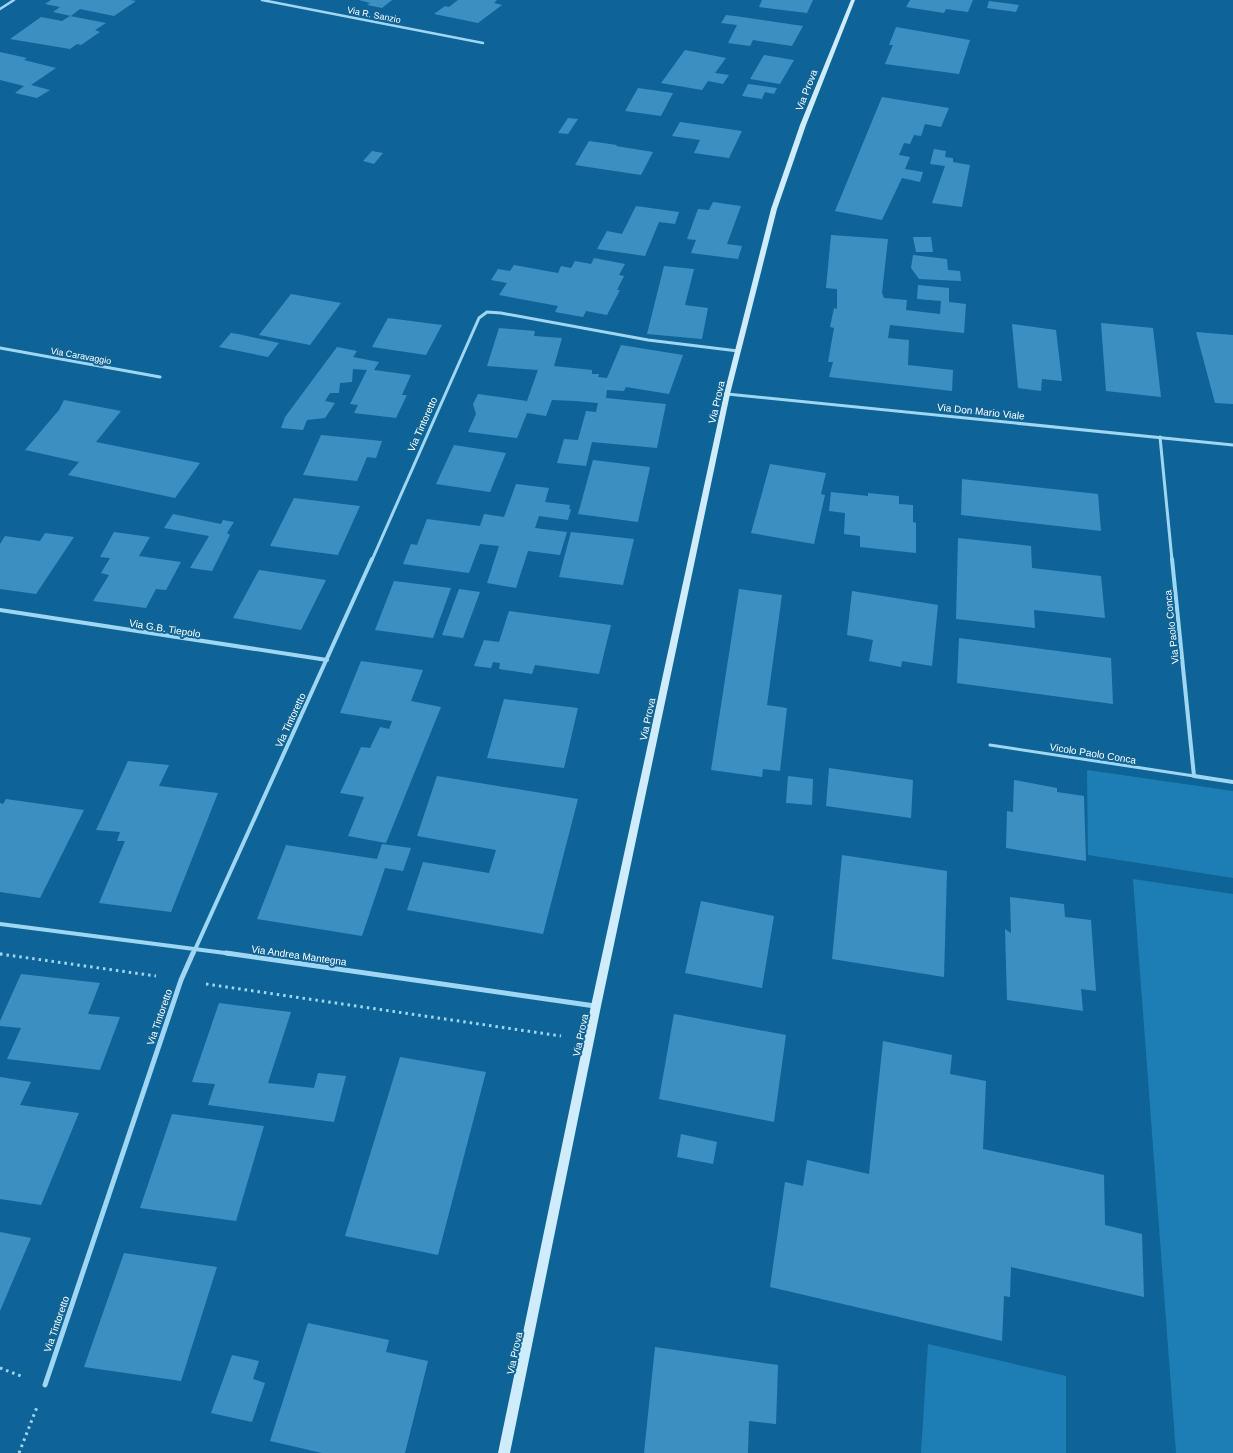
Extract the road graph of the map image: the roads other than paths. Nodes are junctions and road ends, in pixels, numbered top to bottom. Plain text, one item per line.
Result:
1 (14, 0) edge
2 (262, 0) edge
3 (853, 0) edge
4 (0, 9) edge
5 (483, 43) dead end
6 (0, 348) edge
7 (738, 351) junction
8 (160, 377) dead end
9 (727, 394) junction
10 (1160, 437) junction
11 (1233, 445) edge
12 (0, 610) edge
13 (327, 660) junction
14 (990, 745) dead end
15 (1194, 776) junction
16 (1233, 782) edge
17 (0, 924) edge
18 (195, 949) junction
19 (596, 1006) junction
20 (45, 1385) dead end
21 (504, 1453) edge

1 - 4 street
2 - 5 street, Via R. Sanzio
3 - 7 main road, Via Prova
6 - 8 street, Via Caravaggio
7 - 9 main road, Via Prova
7 - 13 street, Via Tintoretto
9 - 10 street, Via Don Mario Viale
9 - 19 main road, Via Prova
10 - 11 street, Via Don Mario Viale
10 - 15 street, Via Paolo Conca
12 - 13 street, Via G.B. Tiepolo
13 - 18 street, Via Tintoretto
14 - 15 lane, Vicolo Paolo Conca
15 - 16 street
17 - 18 street, Via Andrea Mantegna
18 - 19 street, Via Andrea Mantegna
18 - 20 street, Via Tintoretto
19 - 21 main road, Via Prova

